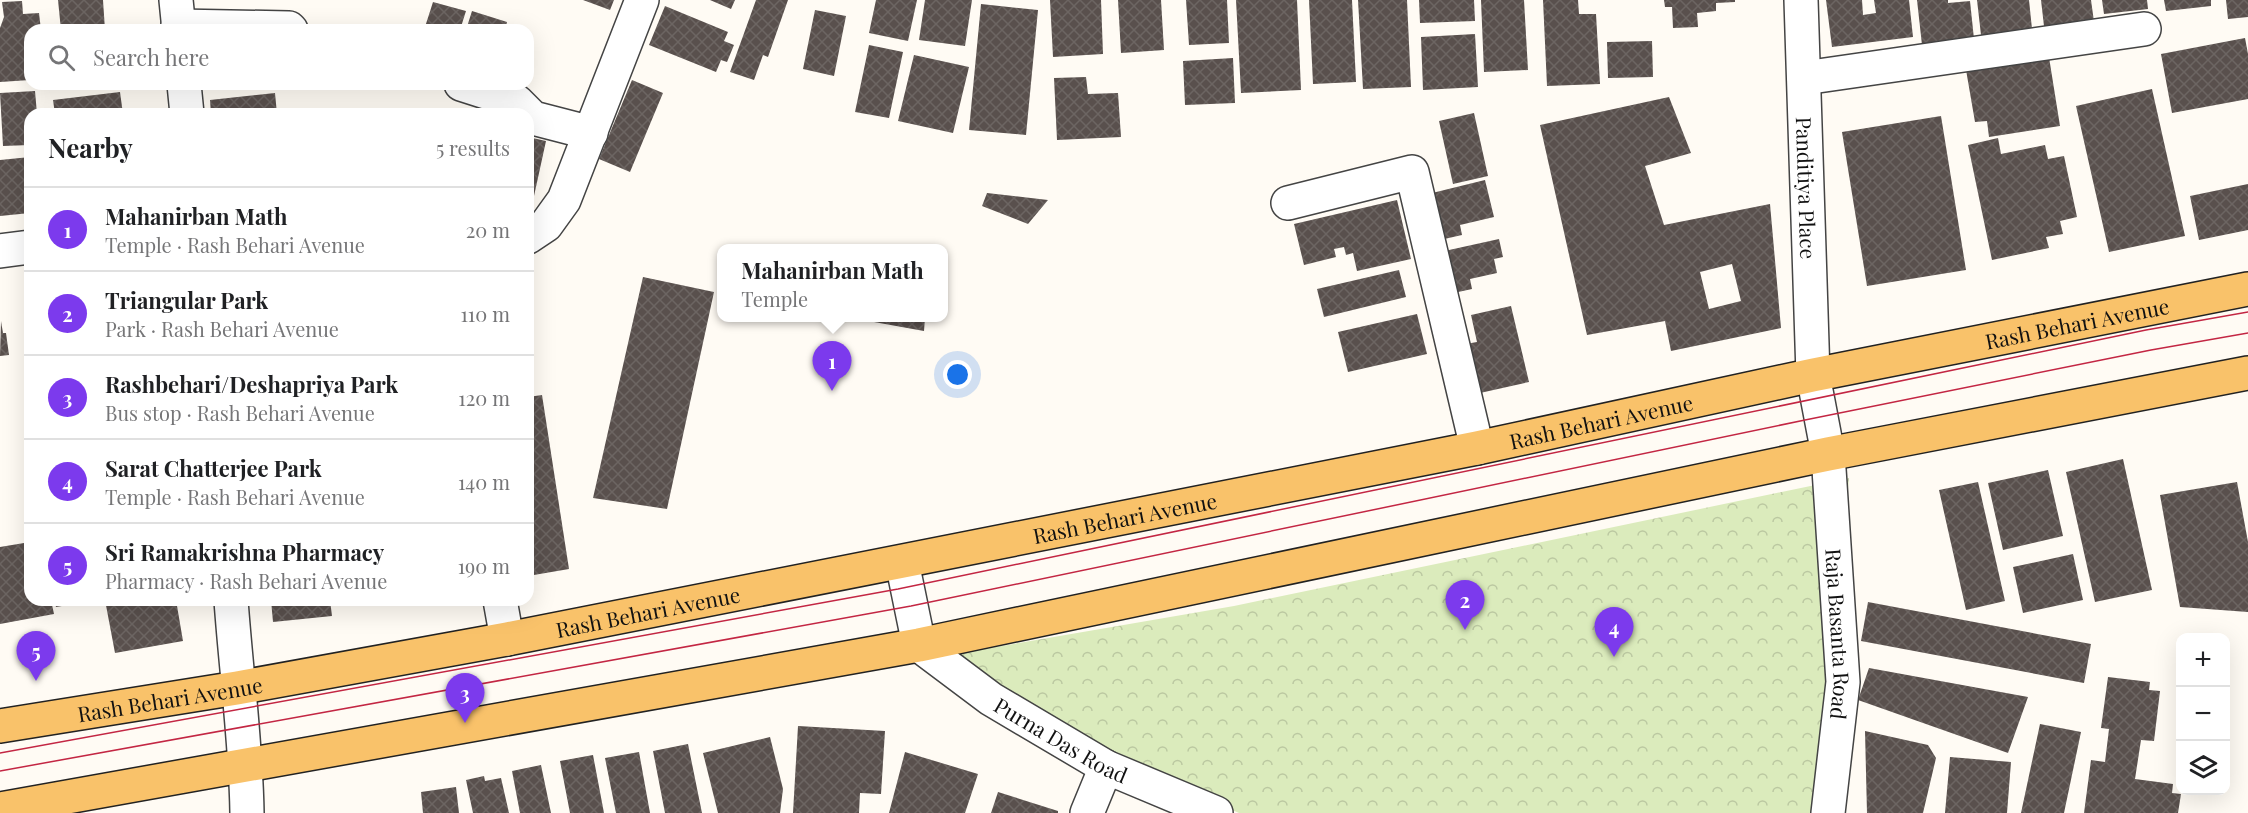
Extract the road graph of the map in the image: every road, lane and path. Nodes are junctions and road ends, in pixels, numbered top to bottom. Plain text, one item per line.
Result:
1 (642, 0) edge
2 (1801, 0) edge
3 (178, 19) edge
4 (247, 24) edge
5 (2144, 29) dead end
6 (1804, 78) junction
7 (185, 90) edge
8 (480, 90) edge
9 (186, 108) edge
10 (523, 108) edge
11 (534, 118) edge
12 (591, 133) junction
13 (1288, 203) dead end
14 (534, 233) edge
15 (24, 248) edge
16 (0, 251) edge
17 (2248, 289) edge
18 (2248, 373) edge
19 (1813, 375) junction
20 (1477, 448) junction
21 (1828, 454) junction
22 (902, 562) junction
23 (231, 606) edge
24 (501, 606) edge
25 (507, 639) junction
26 (919, 645) junction
27 (237, 688) junction
28 (0, 726) edge
29 (246, 764) junction
30 (1106, 767) junction
31 (0, 809) edge
32 (247, 813) edge
33 (1087, 813) edge
34 (1216, 813) edge
35 (1827, 813) edge

1 - 12 street
2 - 6 street, Panditiya Place
3 - 4 street
5 - 6 street
6 - 19 street, Panditiya Place
7 - 9 street
8 - 10 street
11 - 12 street
12 - 14 street
13 - 20 street
15 - 16 street
17 - 19 main road, Rash Behari Avenue
18 - 21 main road
19 - 20 main road, Rash Behari Avenue
19 - 21 street, Panditiya Place
20 - 22 main road, Rash Behari Avenue
21 - 26 main road
21 - 35 street, Raja Basanta Road
22 - 25 main road, Rash Behari Avenue
22 - 26 street
23 - 27 street
24 - 25 street
25 - 27 main road, Rash Behari Avenue
26 - 29 main road
26 - 30 street, Purna Das Road
27 - 28 main road, Rash Behari Avenue
27 - 29 street
29 - 31 main road
29 - 32 street
30 - 33 street
30 - 34 street, Purna Das Road

